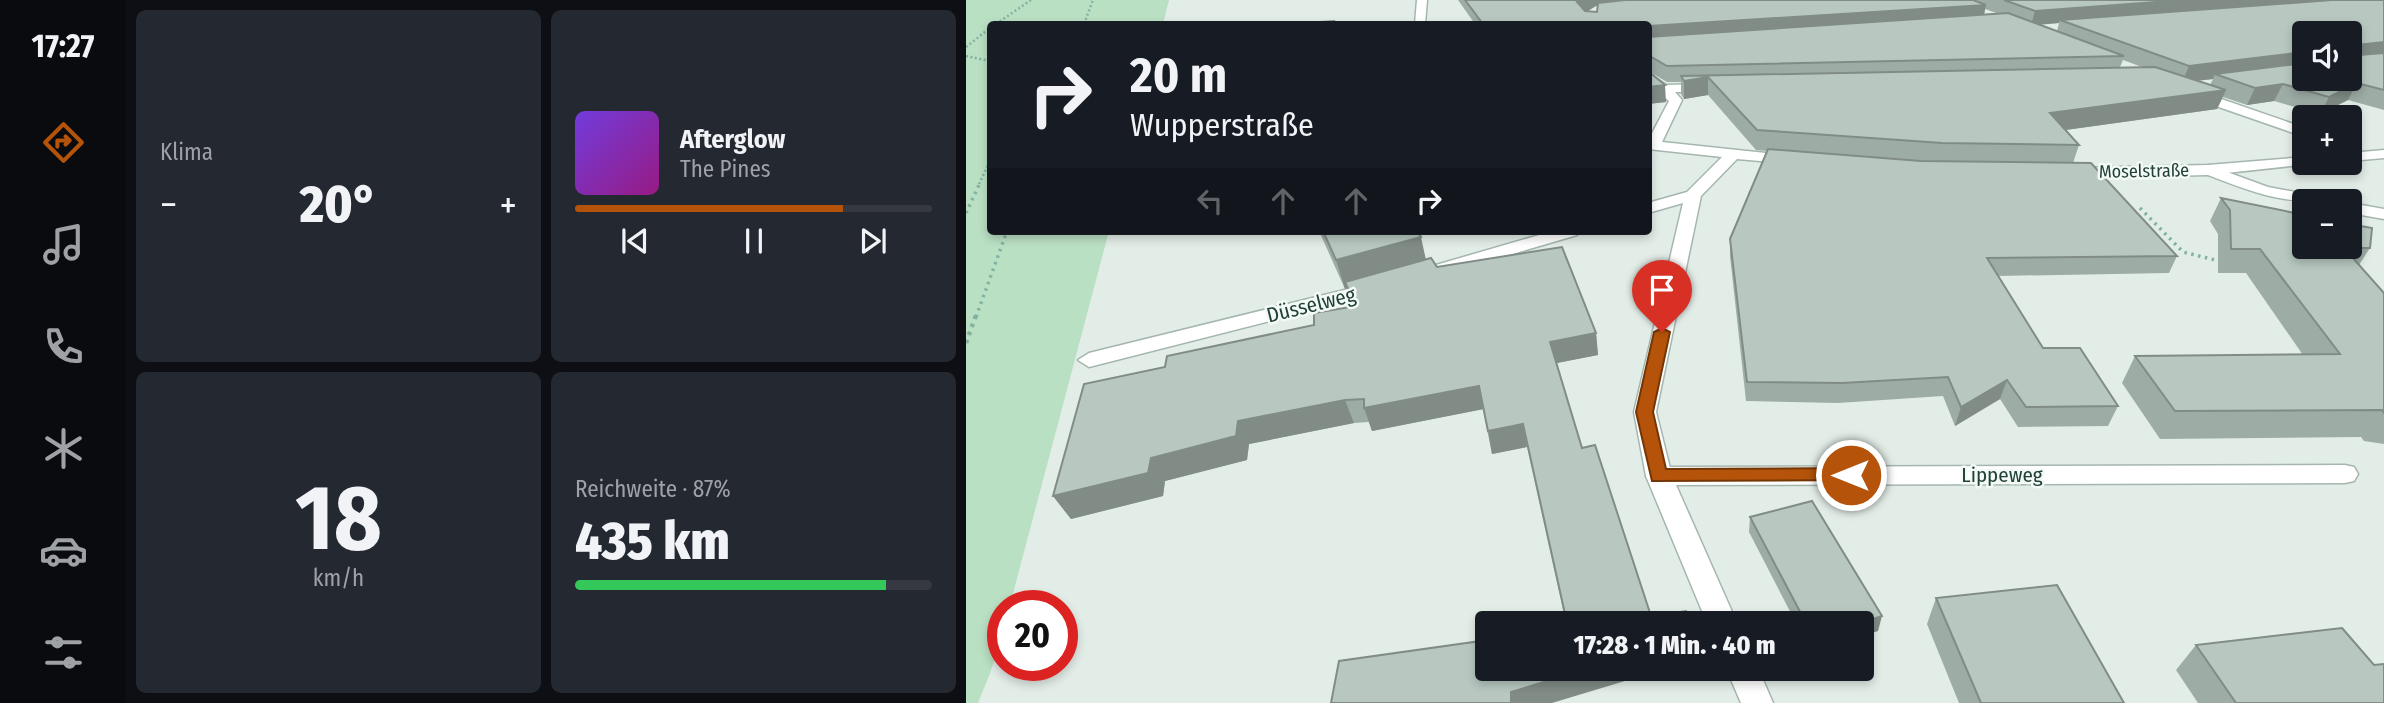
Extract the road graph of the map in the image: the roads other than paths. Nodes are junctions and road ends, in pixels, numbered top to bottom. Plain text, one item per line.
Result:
1 (1422, 0) edge
2 (1420, 21) edge
3 (1652, 80) edge
4 (2208, 85) edge
5 (1718, 88) edge
6 (1662, 89) junction
7 (2292, 128) edge
8 (1652, 144) edge
9 (1652, 146) edge
10 (1732, 155) junction
11 (2292, 162) edge
12 (1815, 163) edge
13 (2208, 170) junction
14 (2052, 172) edge
15 (1693, 195) junction
16 (2292, 196) edge
17 (1652, 207) edge
18 (2362, 210) edge
19 (2384, 214) edge
20 (1557, 235) edge
21 (1418, 276) edge
22 (1393, 283) edge
23 (1089, 360) dead end
24 (2346, 474) dead end
25 (1658, 476) junction
26 (1717, 611) edge
27 (1748, 681) edge
28 (1757, 703) edge

1 - 2 street
3 - 6 street
4 - 7 street
5 - 6 street
6 - 8 street
9 - 10 street
10 - 12 street
10 - 15 street
11 - 13 street, Moselstraße
13 - 14 street, Moselstraße
13 - 16 street
15 - 17 street
15 - 25 street
18 - 19 street
20 - 21 street
22 - 23 street, Düsselweg
24 - 25 street, Lippeweg
25 - 26 street
27 - 28 street

